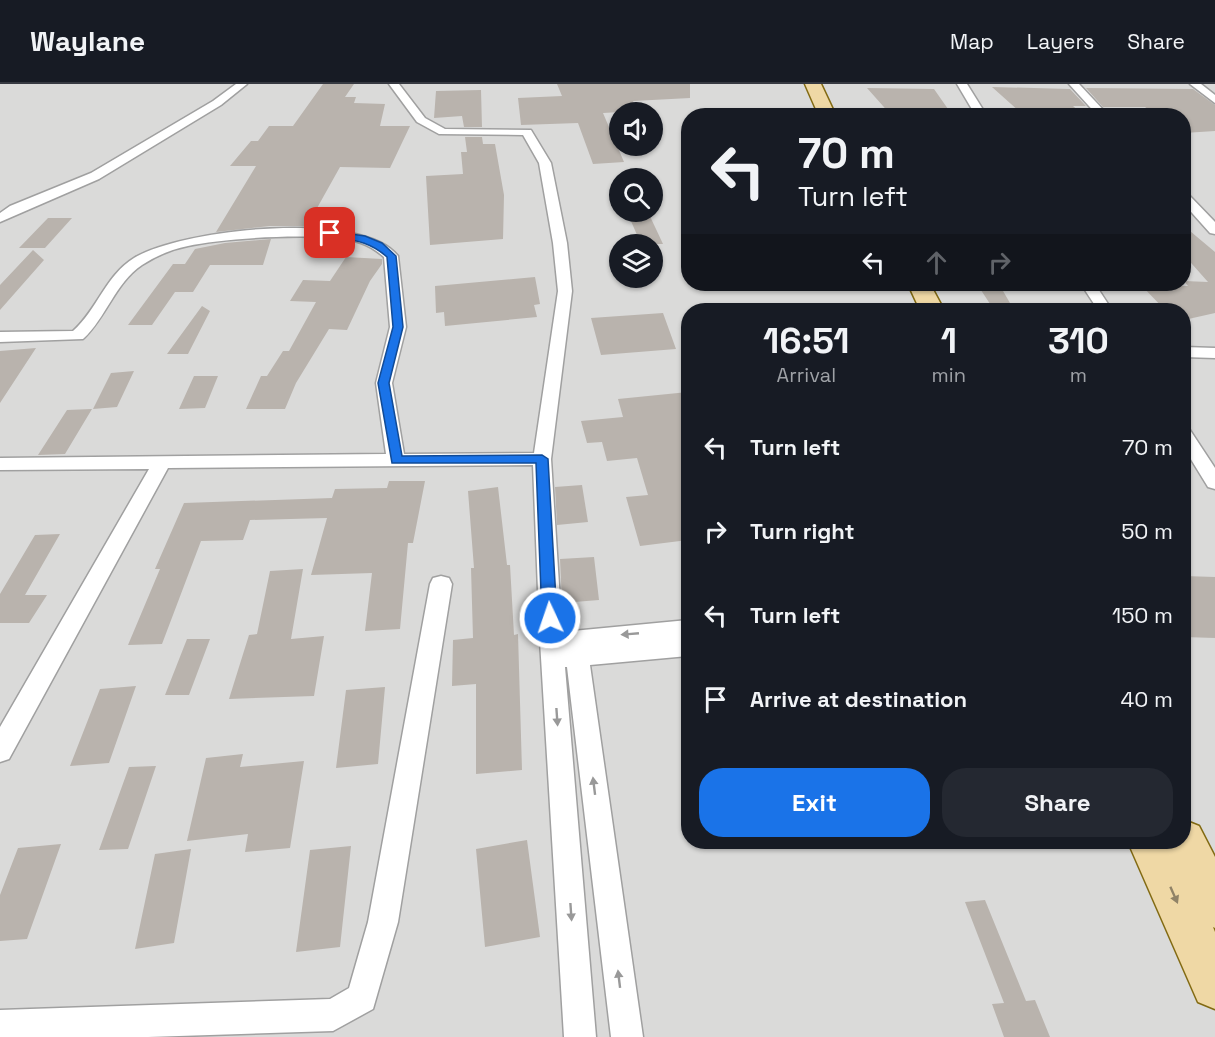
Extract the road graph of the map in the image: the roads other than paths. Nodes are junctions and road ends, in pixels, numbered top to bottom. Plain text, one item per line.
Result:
1 (242, 84) edge
2 (394, 84) edge
3 (962, 84) edge
4 (1074, 84) edge
5 (1215, 84) edge
6 (819, 85) edge
7 (1196, 85) edge
8 (1215, 100) edge
9 (826, 108) edge
10 (834, 108) edge
11 (977, 108) edge
12 (1096, 108) edge
13 (1191, 204) edge
14 (0, 218) edge
15 (1215, 230) edge
16 (0, 337) edge
17 (1191, 352) edge
18 (1215, 353) edge
19 (1191, 445) edge
20 (542, 459) junction
21 (396, 460) junction
22 (162, 462) junction
23 (0, 464) edge
24 (1215, 483) edge
25 (441, 584) dead end
26 (681, 630) edge
27 (681, 647) edge
28 (564, 649) junction
29 (0, 750) edge
30 (1153, 849) edge
31 (1188, 849) edge
32 (1215, 905) edge
33 (1215, 985) edge
34 (0, 1026) edge
35 (580, 1037) edge
36 (627, 1037) edge

1 - 14 street
2 - 20 street
3 - 11 street
4 - 12 street
5 - 7 street
6 - 9 main road
6 - 10 main road
7 - 8 street
13 - 15 street
16 - 21 street
17 - 18 street
19 - 24 street
20 - 21 street
20 - 28 street
21 - 22 street
22 - 23 street
22 - 29 street
25 - 34 street
26 -> 28 street
27 - 28 street
28 -> 35 street
36 -> 28 street
30 -> 33 main road
31 - 32 main road

